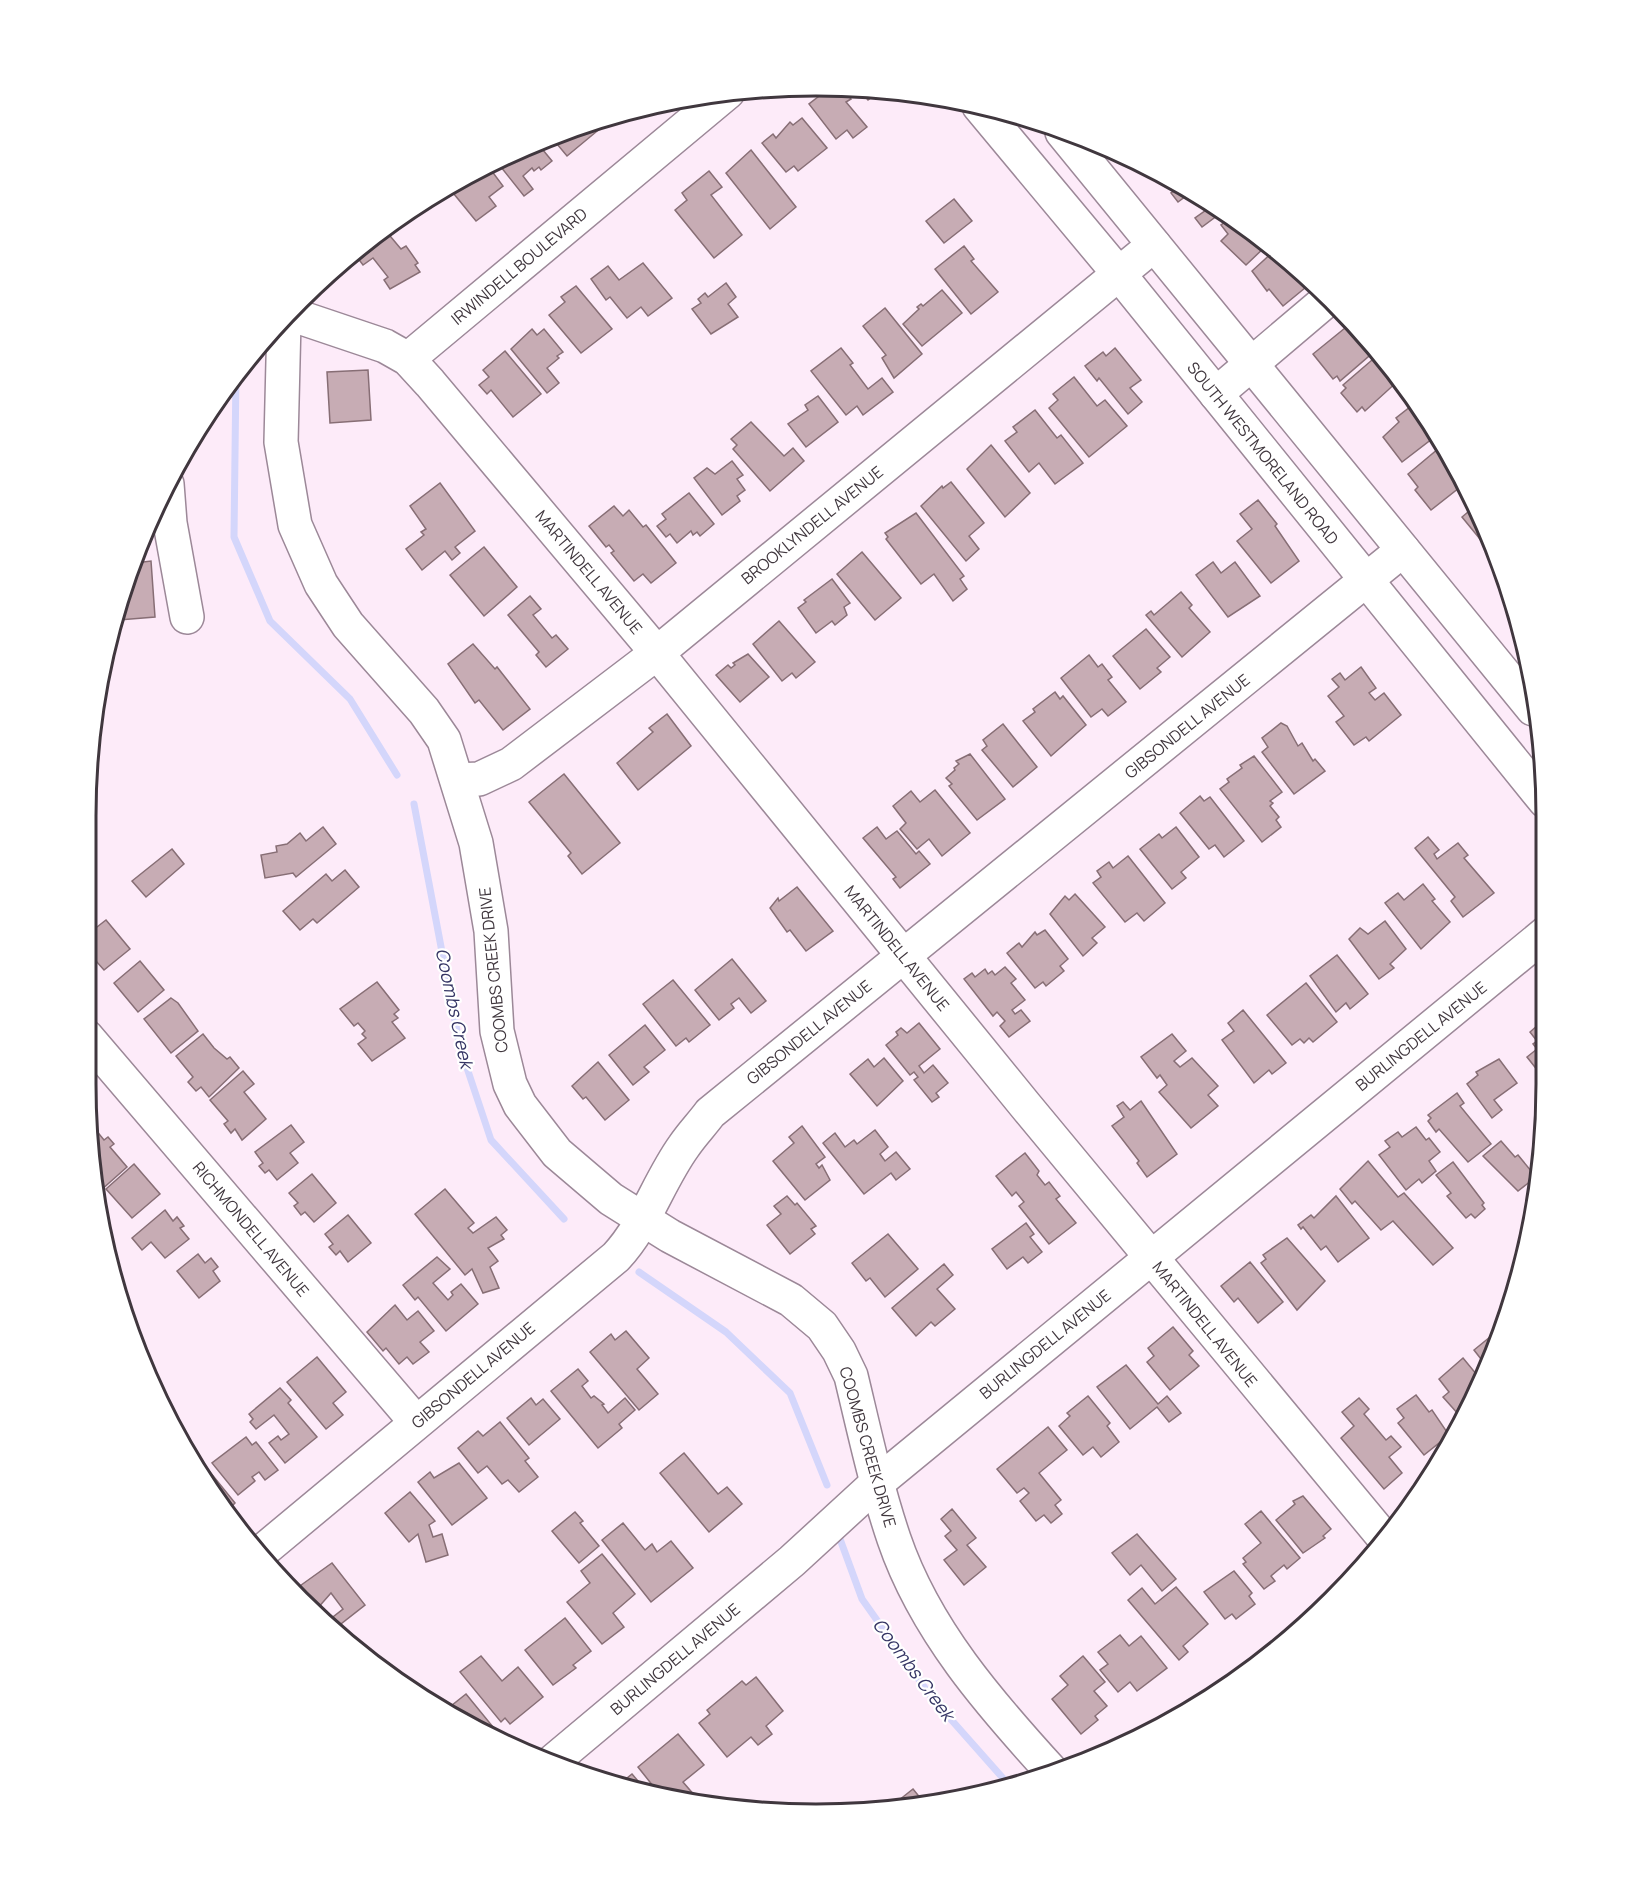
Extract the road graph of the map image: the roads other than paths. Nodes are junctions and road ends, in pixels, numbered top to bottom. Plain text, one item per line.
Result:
1 (714, 103) edge
2 (989, 118) edge
3 (1071, 143) edge
4 (1154, 245) junction
5 (1119, 274) junction
6 (1322, 304) edge
7 (298, 317) edge
8 (284, 332) edge
9 (408, 359) junction
10 (1252, 364) junction
11 (1216, 394) junction
12 (168, 502) edge
13 (1403, 550) junction
14 (1366, 581) junction
15 (188, 617) dead end
16 (657, 653) junction
17 (1526, 701) edge
18 (457, 780) junction
19 (1535, 789) edge
20 (1536, 941) edge
21 (903, 956) junction
22 (96, 1048) edge
23 (643, 1221) junction
24 (1151, 1257) junction
25 (416, 1422) junction
26 (878, 1483) junction
27 (1379, 1532) edge
28 (266, 1548) edge
29 (559, 1756) edge
30 (1047, 1766) edge

1 - 9 street, IRWINDELL BOULEVARD
2 - 5 street, SOUTH WESTMORELAND ROAD
3 - 4 street
4 - 5 street, BROOKLYNDELL AVENUE
4 - 10 street
5 - 11 street, SOUTH WESTMORELAND ROAD
5 - 16 street, BROOKLYNDELL AVENUE
6 - 10 street
7 - 9 street
8 - 18 street, COOMBS CREEK DRIVE
9 - 16 street, MARTINDELL AVENUE
10 - 11 street
10 - 13 street
11 - 14 street, SOUTH WESTMORELAND ROAD
12 - 15 street
13 - 14 street, GIBSONDELL AVENUE
13 - 17 street
14 - 19 street, SOUTH WESTMORELAND ROAD
14 - 21 street, GIBSONDELL AVENUE
16 - 18 street, BROOKLYNDELL AVENUE
16 - 21 street, MARTINDELL AVENUE
18 - 23 street, COOMBS CREEK DRIVE
20 - 24 street, BURLINGDELL AVENUE
21 - 23 street, GIBSONDELL AVENUE
21 - 24 street, MARTINDELL AVENUE
22 - 25 street, RICHMONDELL AVENUE
23 - 25 street, GIBSONDELL AVENUE
23 - 26 street, COOMBS CREEK DRIVE
24 - 26 street, BURLINGDELL AVENUE
24 - 27 street, MARTINDELL AVENUE
25 - 28 street, GIBSONDELL AVENUE
26 - 29 street, BURLINGDELL AVENUE
26 - 30 street, COOMBS CREEK DRIVE

